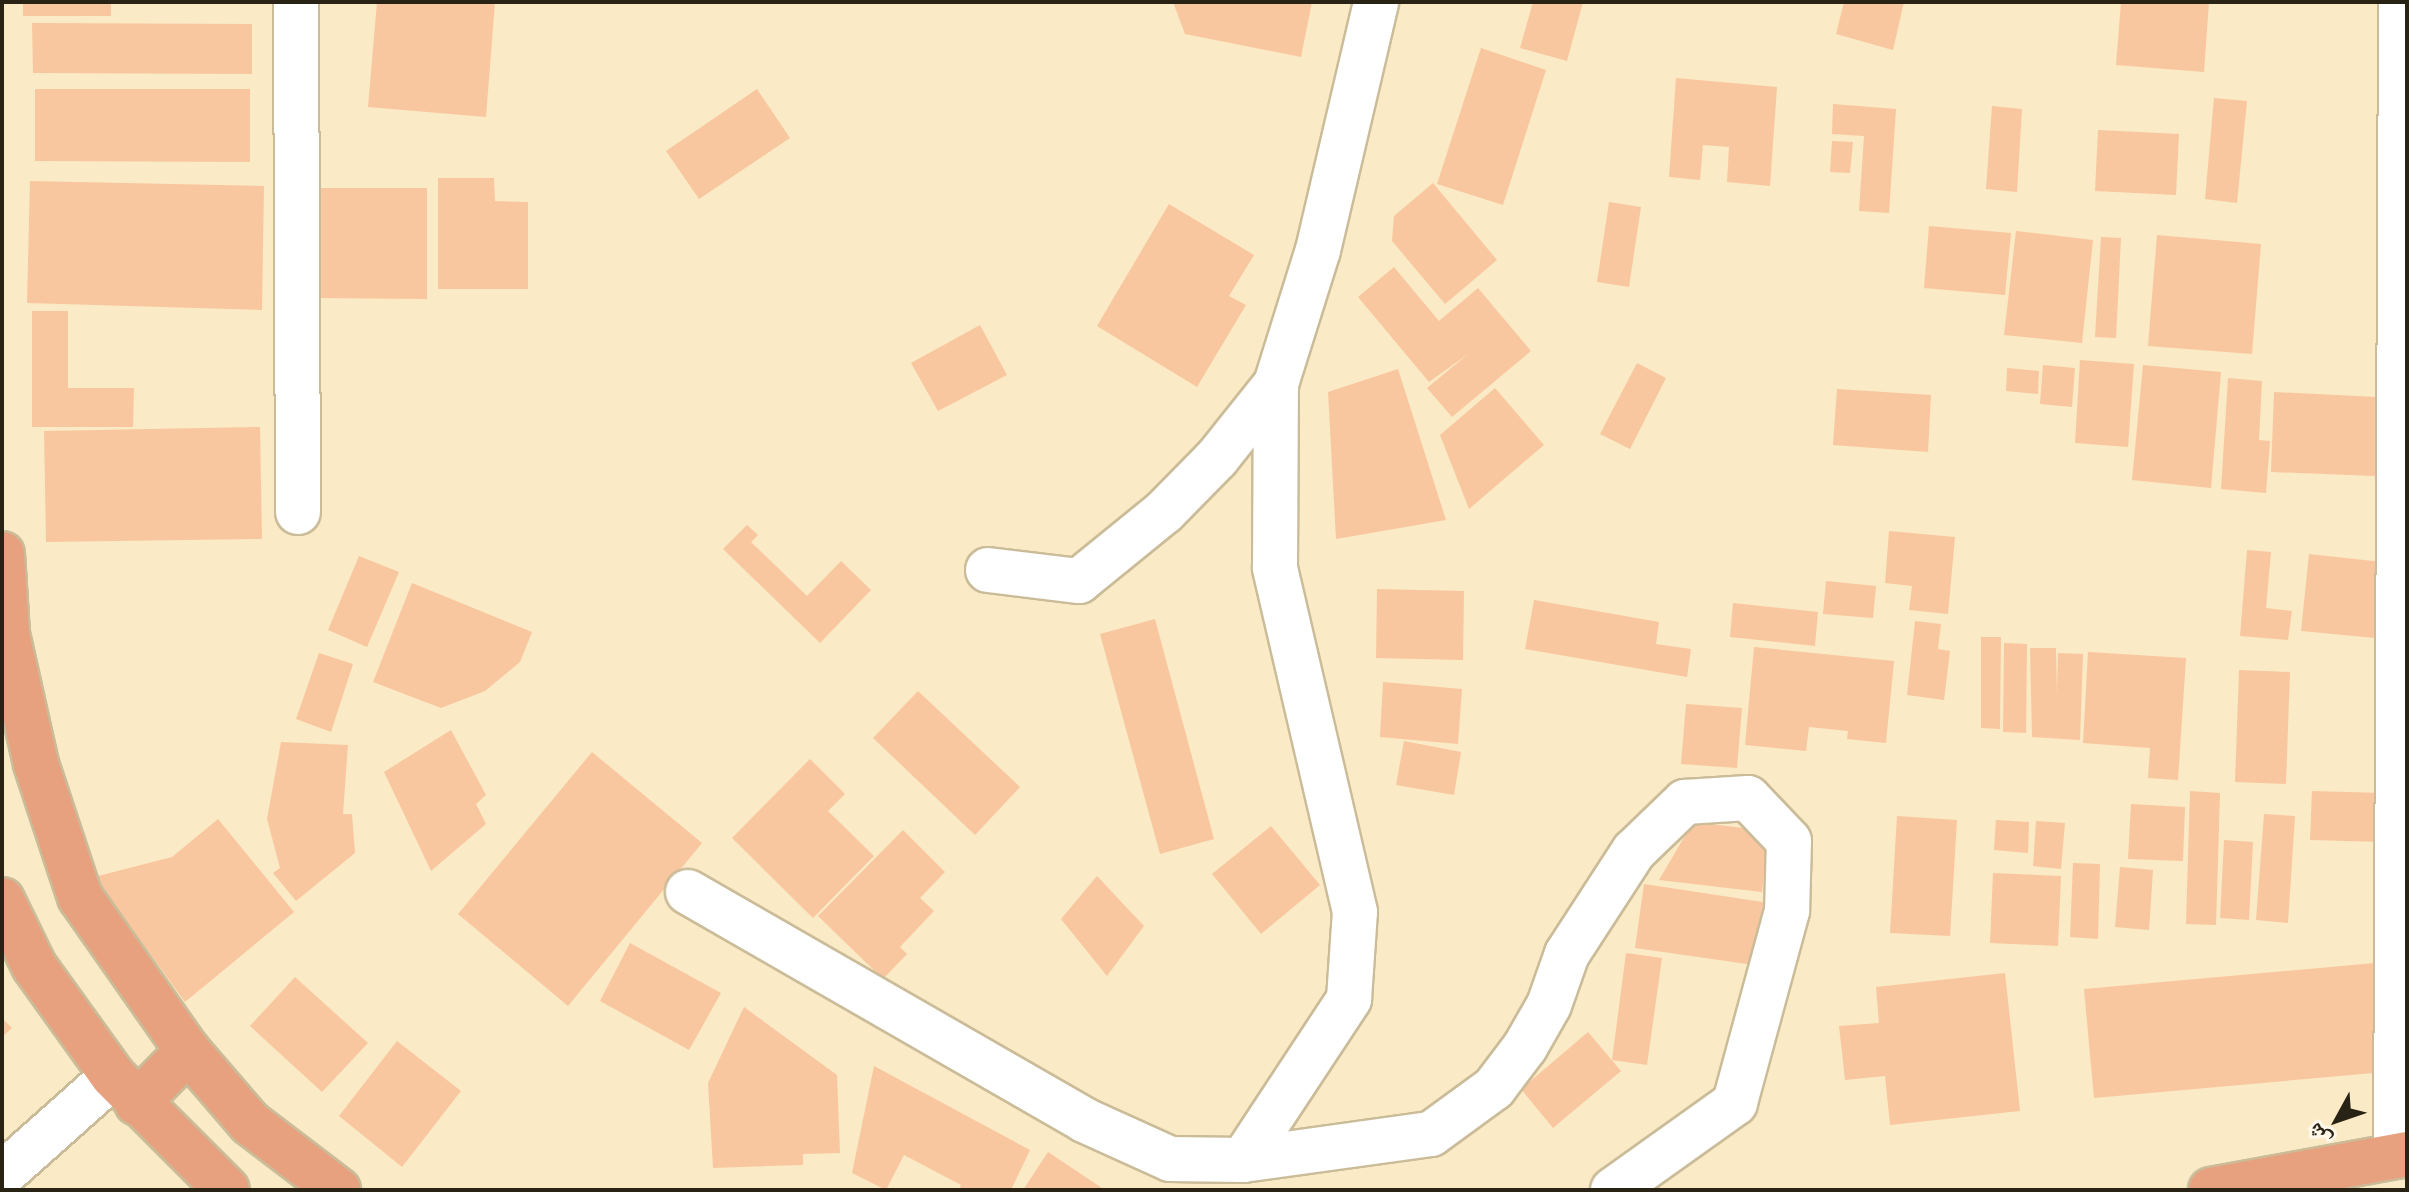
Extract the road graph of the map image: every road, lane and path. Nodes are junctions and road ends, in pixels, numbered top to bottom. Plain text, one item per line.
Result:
1 (296, 2) edge
2 (1376, 2) edge
3 (2401, 2) edge
4 (1276, 384) junction
5 (298, 512) dead end
6 (2, 554) edge
7 (988, 570) dead end
8 (688, 892) dead end
9 (2, 900) edge
10 (188, 1051) junction
11 (125, 1089) junction
12 (2401, 1154) edge
13 (1243, 1160) junction
14 (3, 1174) edge
15 (227, 1190) edge
16 (338, 1190) edge
17 (1613, 1190) edge
18 (2211, 1190) edge

1 - 5 street
2 - 4 street
3 - 12 street
4 - 7 street
4 - 13 street
6 - 10 main road
8 - 13 street
9 - 11 main road
10 - 11 main road
10 - 16 main road
11 - 14 street
11 - 15 main road
12 - 18 main road
13 - 17 street

